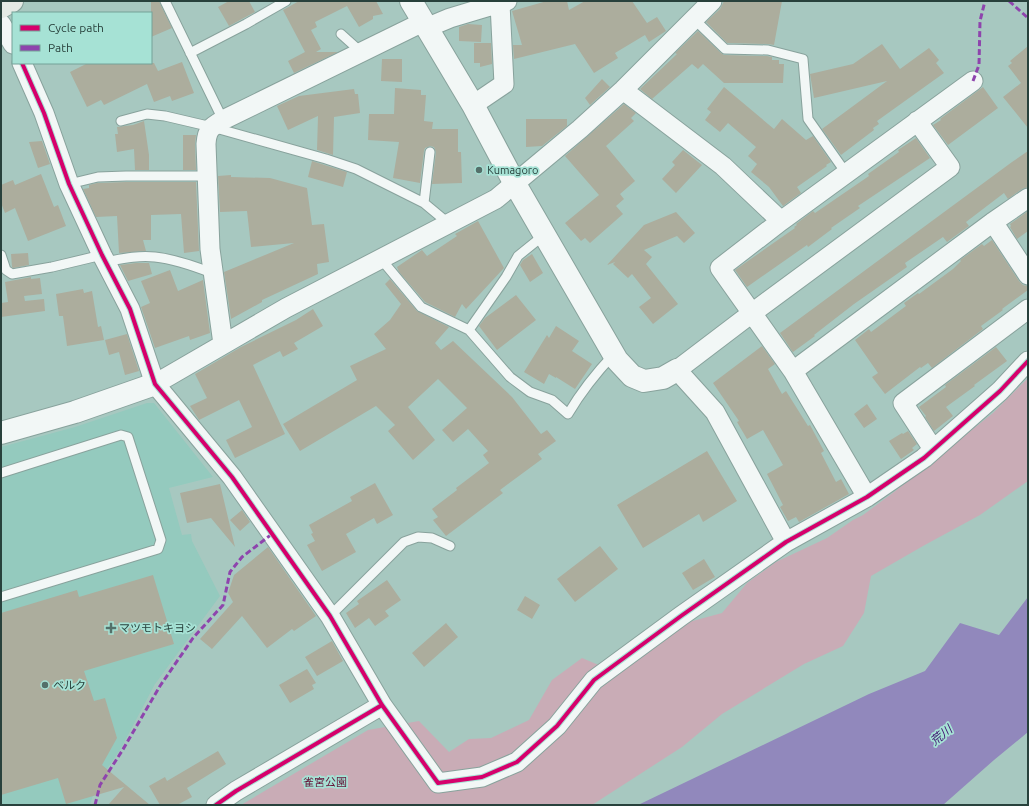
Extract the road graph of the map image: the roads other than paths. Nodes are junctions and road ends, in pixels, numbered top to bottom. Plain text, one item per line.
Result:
1 (12, 1) edge
2 (166, 1) edge
3 (286, 1) edge
4 (411, 1) edge
5 (712, 1) edge
6 (502, 2) edge
7 (1, 7) edge
8 (694, 20) junction
9 (1, 24) edge
10 (424, 25) junction
11 (341, 34) dead end
12 (12, 42) edge
13 (361, 52) junction
14 (190, 53) junction
15 (22, 64) edge
16 (973, 80) dead end
17 (623, 90) junction
18 (473, 105) junction
19 (121, 121) dead end
20 (916, 121) junction
21 (218, 123) junction
22 (430, 152) dead end
23 (846, 173) junction
24 (207, 176) junction
25 (69, 184) junction
26 (515, 184) junction
27 (1028, 198) edge
28 (424, 203) junction
29 (782, 221) junction
30 (993, 222) junction
31 (448, 224) junction
32 (544, 234) junction
33 (1, 255) edge
34 (103, 259) junction
35 (381, 259) junction
36 (212, 273) junction
37 (1028, 275) edge
38 (1028, 309) edge
39 (752, 313) junction
40 (469, 330) junction
41 (223, 344) junction
42 (614, 354) junction
43 (1028, 361) edge
44 (677, 370) junction
45 (794, 371) junction
46 (155, 384) junction
47 (1, 434) edge
48 (933, 449) junction
49 (1, 473) edge
50 (867, 497) junction
51 (786, 542) junction
52 (450, 546) dead end
53 (1, 597) edge
54 (330, 616) junction
55 (382, 706) junction
56 (216, 805) edge

1 - 7 main road
2 - 14 lane
3 - 14 lane
4 - 10 street
5 - 8 street
6 - 10 street
6 - 18 street
8 - 17 street
8 - 23 lane
9 - 12 street
10 - 13 street
10 - 18 street
11 - 13 lane
13 - 21 street
14 - 21 lane
15 - 25 street
16 - 20 street
17 - 26 street
17 - 29 street
18 - 26 street
19 - 21 lane
20 - 23 street
20 - 39 street
21 - 24 street
21 - 28 lane
22 - 28 lane
23 - 29 street
24 - 25 lane
24 - 36 street
25 - 34 street
26 - 31 street
26 - 32 street
27 - 30 street
28 - 31 lane
29 - 39 street
30 - 37 street
30 - 45 street
31 - 35 street
32 - 40 lane
32 - 42 street
33 - 34 lane
34 - 36 lane
34 - 46 street
35 - 40 lane
35 - 41 street
36 - 41 street
38 - 48 street
39 - 44 street
39 - 45 street
40 - 42 lane
41 - 46 street
42 - 44 street
43 - 48 street
44 - 51 street
45 - 50 street
46 - 47 street
46 - 54 street
48 - 50 street
49 - 53 lane
50 - 51 street
51 - 55 street
52 - 54 lane
54 - 55 street
55 - 56 street

